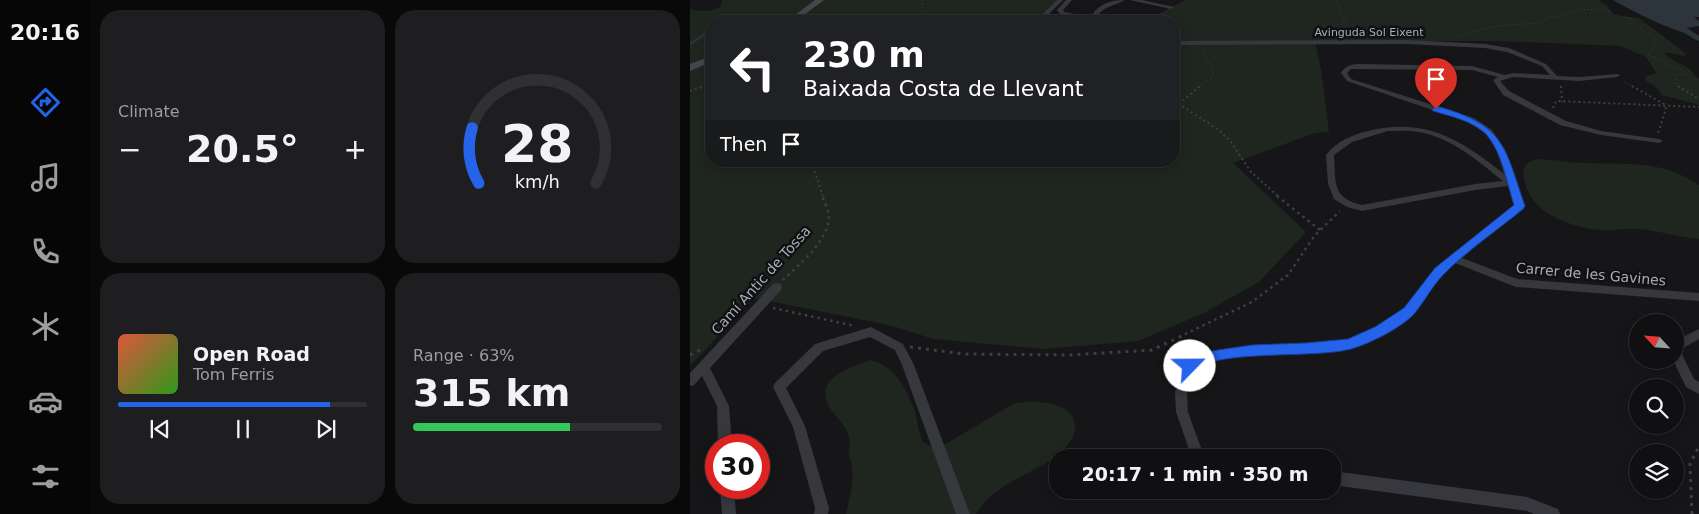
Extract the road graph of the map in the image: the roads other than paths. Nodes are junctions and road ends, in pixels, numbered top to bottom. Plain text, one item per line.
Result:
1 (820, 0) edge
2 (1060, 0) edge
3 (1068, 0) edge
4 (1122, 0) edge
5 (1133, 0) edge
6 (1171, 7) dead end
7 (799, 15) edge
8 (1045, 15) edge
9 (1072, 15) edge
10 (1095, 15) edge
11 (1180, 43) edge
12 (705, 62) edge
13 (690, 68) edge
14 (1615, 75) road end
15 (1502, 76) junction
16 (1557, 79) junction
17 (1658, 137) road end
18 (1511, 183) junction
19 (1455, 259) junction
20 (777, 287) road end
21 (1699, 296) edge
22 (1699, 334) edge
23 (1684, 342) edge
24 (703, 366) junction
25 (1683, 369) edge
26 (690, 381) edge
27 (1699, 389) edge
28 (724, 434) edge
29 (1195, 449) edge
30 (1341, 479) edge
31 (728, 499) edge
32 (729, 514) edge
33 (821, 514) edge
34 (963, 514) edge
35 (1553, 514) edge

1 - 7 main road
2 - 8 street
3 - 9 street
4 - 10 street
5 - 6 street
11 - 16 street, Avinguda Sol Eixent
12 - 13 main road
14 - 16 street
15 - 16 street
15 - 17 street
15 - 18 street
18 - 18 street
18 - 19 street
19 - 21 street, Carrer de les Gavines
19 - 29 street
20 - 24 street, Camí Antic de Tossa
22 - 23 street
24 - 26 street, Camí Antic de Tossa
24 - 28 street
25 - 27 street
30 - 35 street
31 - 32 street
33 - 34 street

